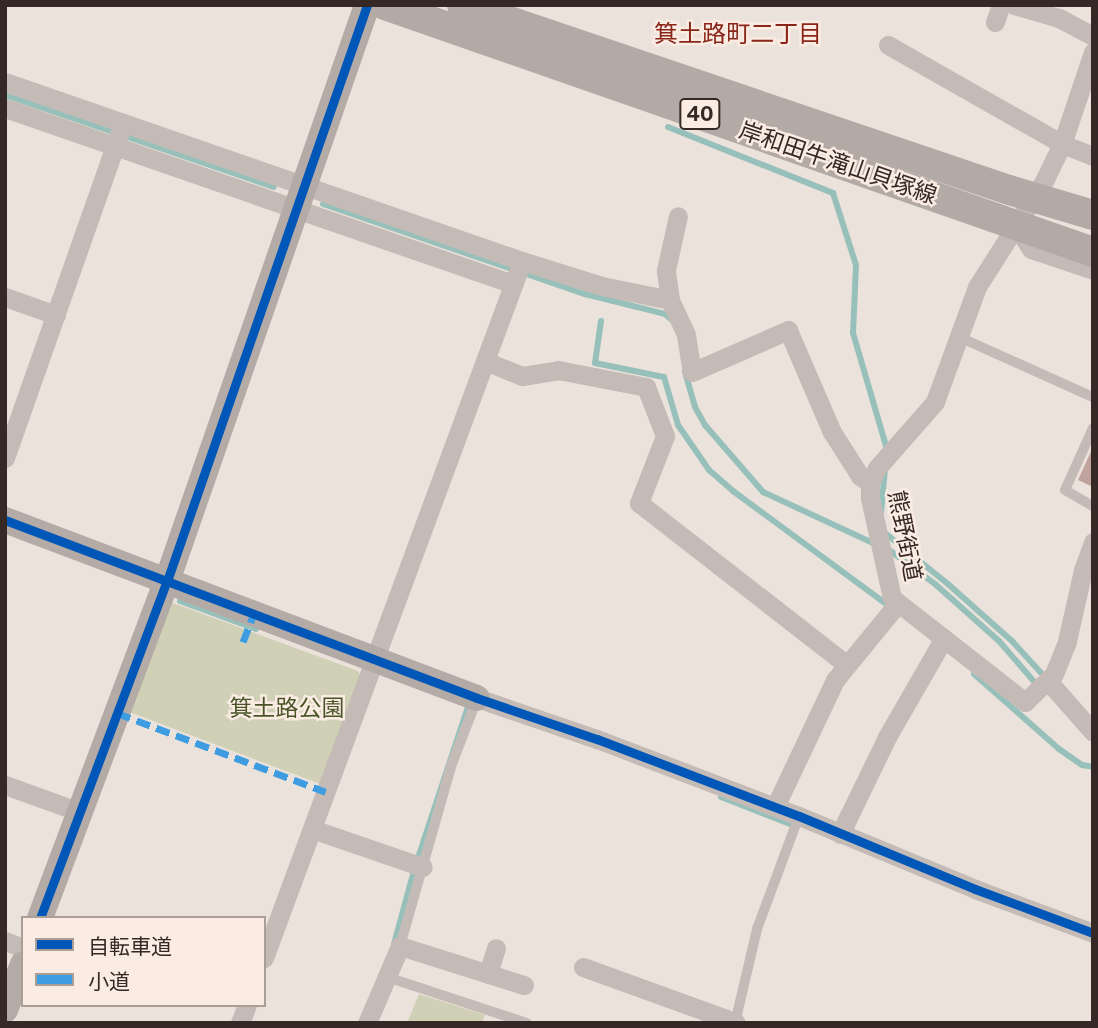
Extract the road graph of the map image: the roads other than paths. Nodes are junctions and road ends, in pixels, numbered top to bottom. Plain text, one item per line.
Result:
1 (367, 5) edge
2 (384, 5) edge
3 (461, 5) edge
4 (1014, 5) edge
5 (1093, 36) edge
6 (888, 45) dead end
7 (1093, 52) edge
8 (5, 82) edge
9 (5, 108) edge
10 (119, 134) junction
11 (1062, 144) junction
12 (1093, 156) edge
13 (299, 196) junction
14 (1032, 198) junction
15 (1093, 215) edge
16 (678, 216) dead end
17 (1015, 225) junction
18 (1093, 252) edge
19 (1093, 270) edge
20 (517, 272) junction
21 (5, 297) edge
22 (670, 300) junction
23 (56, 315) junction
24 (957, 336) junction
25 (485, 361) junction
26 (1093, 397) edge
27 (1093, 428) edge
28 (5, 458) edge
29 (870, 483) junction
30 (1093, 506) edge
31 (5, 520) edge
32 (1093, 542) edge
33 (167, 581) junction
34 (898, 603) junction
35 (944, 638) junction
36 (374, 659) junction
37 (846, 664) junction
38 (1043, 685) junction
39 (477, 698) junction
40 (1093, 732) edge
41 (5, 785) edge
42 (775, 807) junction
43 (80, 812) junction
44 (799, 816) junction
45 (312, 829) junction
46 (840, 834) junction
47 (423, 867) junction
48 (41, 916) edge
49 (1093, 933) edge
50 (400, 946) junction
51 (496, 948) dead end
52 (266, 953) edge
53 (583, 967) dead end
54 (21, 969) edge
55 (488, 974) junction
56 (387, 976) junction
57 (523, 985) dead end
58 (5, 1010) edge
59 (367, 1023) edge
60 (527, 1023) edge
61 (735, 1023) edge

1 - 13 street
2 - 17 main road, 岸和田牛滝山貝塚線 / 40
3 - 14 main road, 岸和田牛滝山貝塚線 / 40
4 - 5 street
6 - 11 street
7 - 11 street, 熊野街道
8 - 10 street
9 - 10 street
10 - 13 street
10 - 23 street
11 - 12 street
11 - 14 street, 熊野街道
13 - 20 street
13 - 33 street
14 - 15 main road, 岸和田牛滝山貝塚線 / 40
14 - 17 street, 熊野街道
16 - 22 street
17 - 18 main road, 岸和田牛滝山貝塚線 / 40
17 - 19 street
17 - 24 street, 熊野街道
20 - 22 street
20 - 25 street
21 - 23 street
22 - 29 street
23 - 28 street
24 - 26 lane
24 - 29 street, 熊野街道
25 - 36 street
25 - 37 street
27 - 30 lane
29 - 34 street, 熊野街道
31 - 33 street
32 - 38 street
33 - 36 street
33 - 43 street
34 - 35 street
34 - 37 street, 熊野街道
35 - 38 street
35 - 46 street
36 - 39 street
36 - 45 street
37 - 42 street, 熊野街道
38 - 40 street
39 - 42 street
39 - 47 lane
41 - 43 street
42 - 44 street
43 - 48 street
44 - 46 street
44 - 61 lane
45 - 47 street
45 - 52 street
46 - 49 street
47 - 50 lane
50 - 55 street
50 - 56 street
51 - 55 street
53 - 61 street
54 - 58 street
55 - 57 street
56 - 59 street
56 - 60 lane

